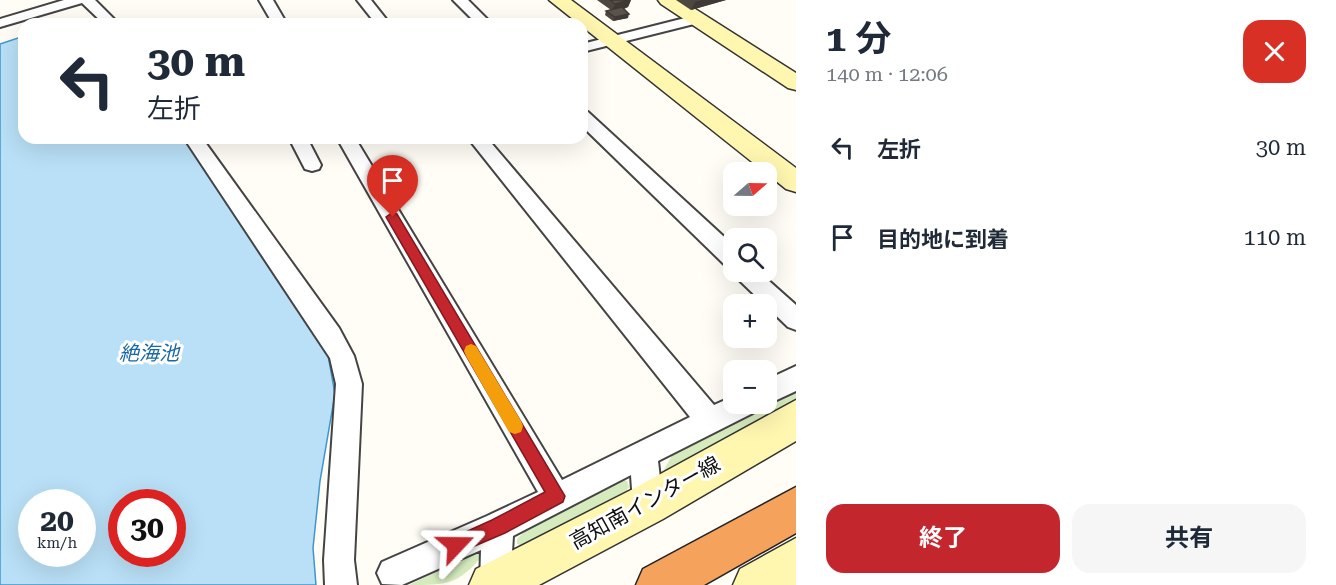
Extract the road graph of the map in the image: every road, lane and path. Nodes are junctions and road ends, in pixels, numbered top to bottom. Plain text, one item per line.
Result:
1 (21, 0) edge
2 (78, 0) edge
3 (87, 0) edge
4 (266, 0) edge
5 (364, 0) edge
6 (460, 0) edge
7 (559, 0) edge
8 (668, 0) edge
9 (31, 14) junction
10 (106, 18) edge
11 (276, 18) edge
12 (378, 18) edge
13 (479, 18) edge
14 (582, 18) edge
15 (697, 19) junction
16 (0, 23) edge
17 (588, 23) edge
18 (611, 41) junction
19 (588, 47) edge
20 (796, 83) edge
21 (588, 122) edge
22 (205, 144) edge
23 (301, 144) edge
24 (350, 144) edge
25 (482, 144) edge
26 (312, 165) dead end
27 (796, 182) edge
28 (723, 250) edge
29 (756, 282) edge
30 (796, 320) edge
31 (796, 378) edge
32 (777, 388) edge
33 (723, 414) edge
34 (796, 419) edge
35 (709, 420) junction
36 (644, 455) junction
37 (556, 496) junction
38 (648, 504) junction
39 (796, 509) edge
40 (498, 527) junction
41 (796, 561) edge
42 (393, 573) dead end
43 (494, 584) edge
44 (341, 585) edge
45 (659, 585) edge
46 (756, 585) edge

1 - 9 street
2 - 9 street
3 - 10 street
4 - 11 street
5 - 12 street
6 - 13 street
7 - 14 street
8 - 15 street
9 - 16 street
15 - 18 street
15 - 20 street
17 - 18 street
18 - 19 street
18 - 27 street
21 - 28 street
22 - 44 street
23 - 26 street
24 - 37 street
25 - 35 street
29 - 30 street
31 - 32 street
33 - 35 street
34 - 38 street, 高知南インター線
35 - 36 street
36 - 37 street
36 - 38 street
37 - 40 street
38 - 43 street, 高知南インター線
39 - 45 highway
40 - 42 street
40 - 43 street
41 - 46 street

